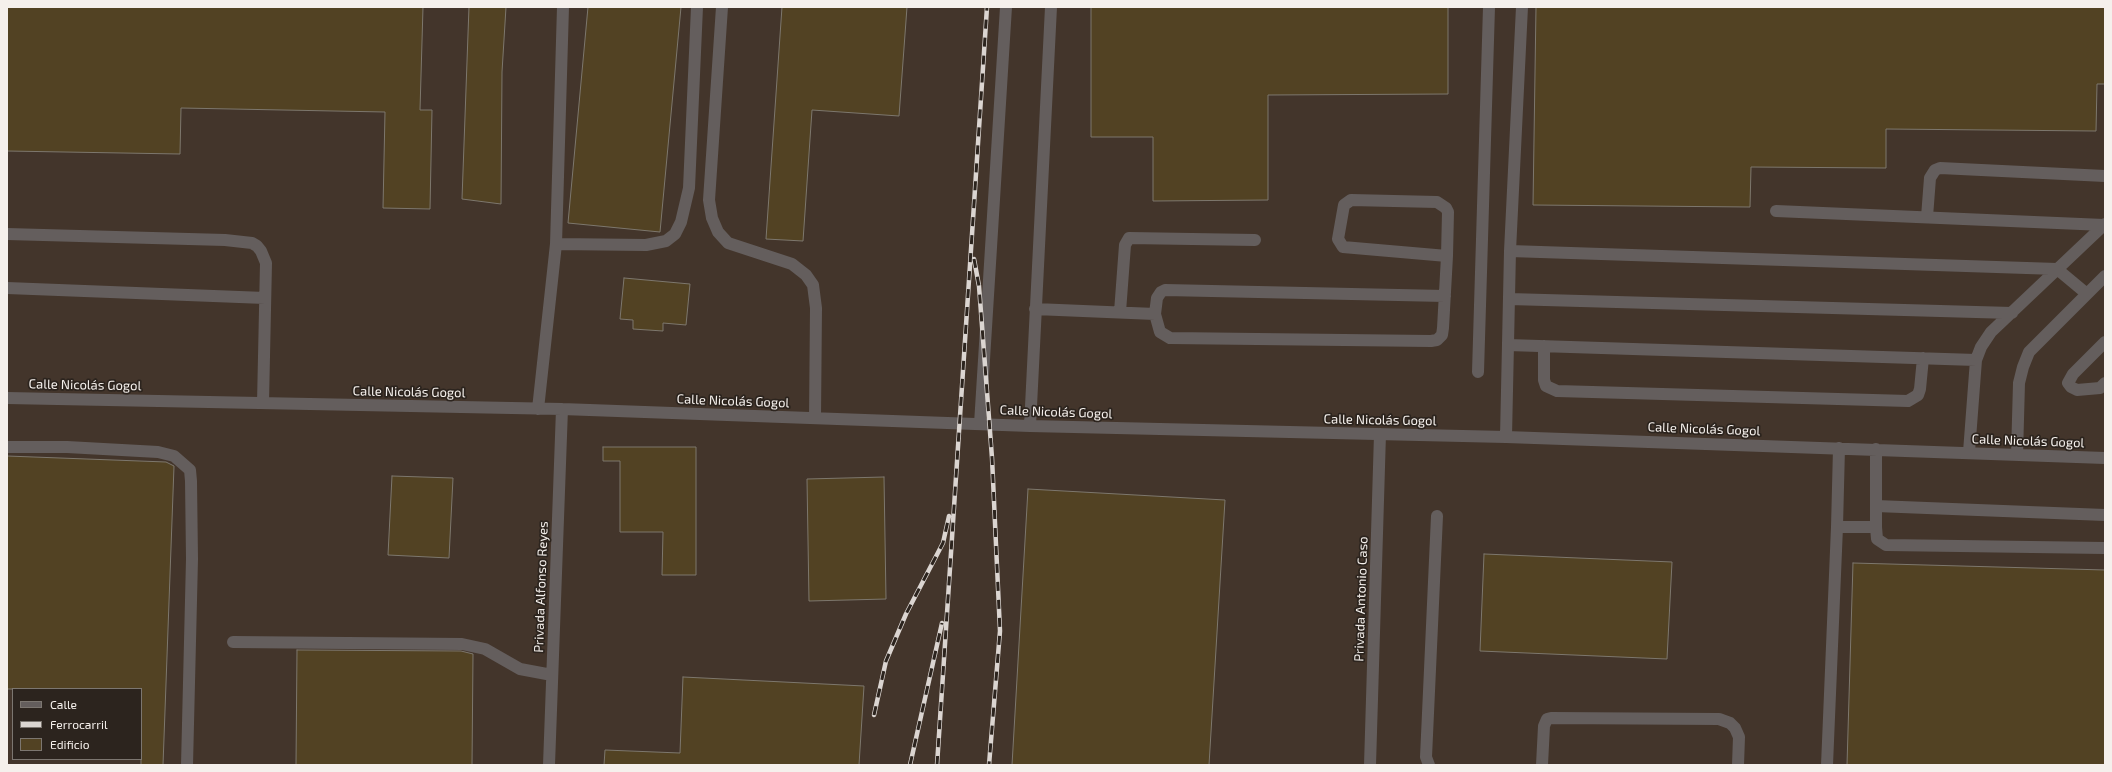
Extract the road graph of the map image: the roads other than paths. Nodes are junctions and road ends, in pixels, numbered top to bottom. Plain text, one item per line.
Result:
1 (563, 7) edge
2 (697, 7) edge
3 (722, 7) edge
4 (1006, 7) edge
5 (1051, 7) edge
6 (1489, 7) edge
7 (1522, 7) edge
8 (2105, 176) edge
9 (1776, 211) dead end
10 (1927, 217) junction
11 (2105, 224) edge
12 (7, 234) edge
13 (1255, 240) dead end
14 (556, 244) junction
15 (1510, 251) junction
16 (1447, 256) junction
17 (2057, 269) junction
18 (2105, 276) edge
19 (7, 288) edge
20 (2087, 294) junction
21 (1444, 296) junction
22 (265, 298) junction
23 (1509, 299) junction
24 (1035, 309) junction
25 (1120, 312) junction
26 (2012, 313) junction
27 (1155, 314) junction
28 (2105, 342) edge
29 (1508, 345) junction
30 (1544, 346) junction
31 (1923, 358) junction
32 (1976, 360) junction
33 (1478, 372) dead end
34 (2105, 383) edge
35 (7, 398) edge
36 (263, 403) junction
37 (538, 409) junction
38 (562, 409) junction
39 (815, 418) junction
40 (980, 424) junction
41 (1030, 426) junction
42 (1380, 434) junction
43 (1506, 437) junction
44 (7, 447) edge
45 (1839, 448) junction
46 (1876, 449) junction
47 (1969, 452) junction
48 (2017, 455) junction
49 (2105, 458) edge
50 (1876, 506) junction
51 (2105, 515) edge
52 (1437, 516) dead end
53 (1837, 527) junction
54 (1876, 527) junction
55 (2105, 548) edge
56 (233, 642) dead end
57 (552, 675) junction
58 (187, 765) edge
59 (549, 765) edge
60 (1370, 765) edge
61 (1429, 765) edge
62 (1542, 765) edge
63 (1738, 765) edge
64 (1827, 765) edge

1 - 14 street
2 - 14 street
3 - 39 street
4 - 40 street
5 - 24 street
6 - 33 street
7 - 15 street
8 - 10 street
9 - 10 street
10 - 11 street
11 - 17 street
12 - 22 street
13 - 25 street
14 - 37 street
15 - 17 street
15 - 23 street
16 - 16 street
16 - 21 street
17 - 20 street
17 - 26 street
18 - 20 street
19 - 22 street
20 - 48 street
21 - 27 street
21 - 27 street
22 - 36 street
23 - 26 street
23 - 29 street
24 - 25 street
24 - 41 street
25 - 27 street
26 - 32 street
28 - 34 street
29 - 30 street
29 - 43 street
30 - 31 street
30 - 31 street
31 - 32 street
32 - 47 street
35 - 36 street, Calle Nicolás Gogol
36 - 37 street, Calle Nicolás Gogol
37 - 38 street, Calle Nicolás Gogol
38 - 39 street, Calle Nicolás Gogol
38 - 57 street, Privada Alfonso Reyes
39 - 40 street, Calle Nicolás Gogol
40 - 41 street, Calle Nicolás Gogol
41 - 42 street, Calle Nicolás Gogol
42 - 43 street, Calle Nicolás Gogol
42 - 60 street, Privada Antonio Caso
43 - 45 street, Calle Nicolás Gogol
44 - 58 street
45 - 46 street, Calle Nicolás Gogol
45 - 53 street
46 - 47 street, Calle Nicolás Gogol
46 - 50 street
47 - 48 street, Calle Nicolás Gogol
48 - 49 street, Calle Nicolás Gogol
50 - 51 street
50 - 54 street
52 - 61 street
53 - 54 street
53 - 64 street
54 - 55 street
56 - 57 street
57 - 59 street, Privada Alfonso Reyes
62 - 63 street

